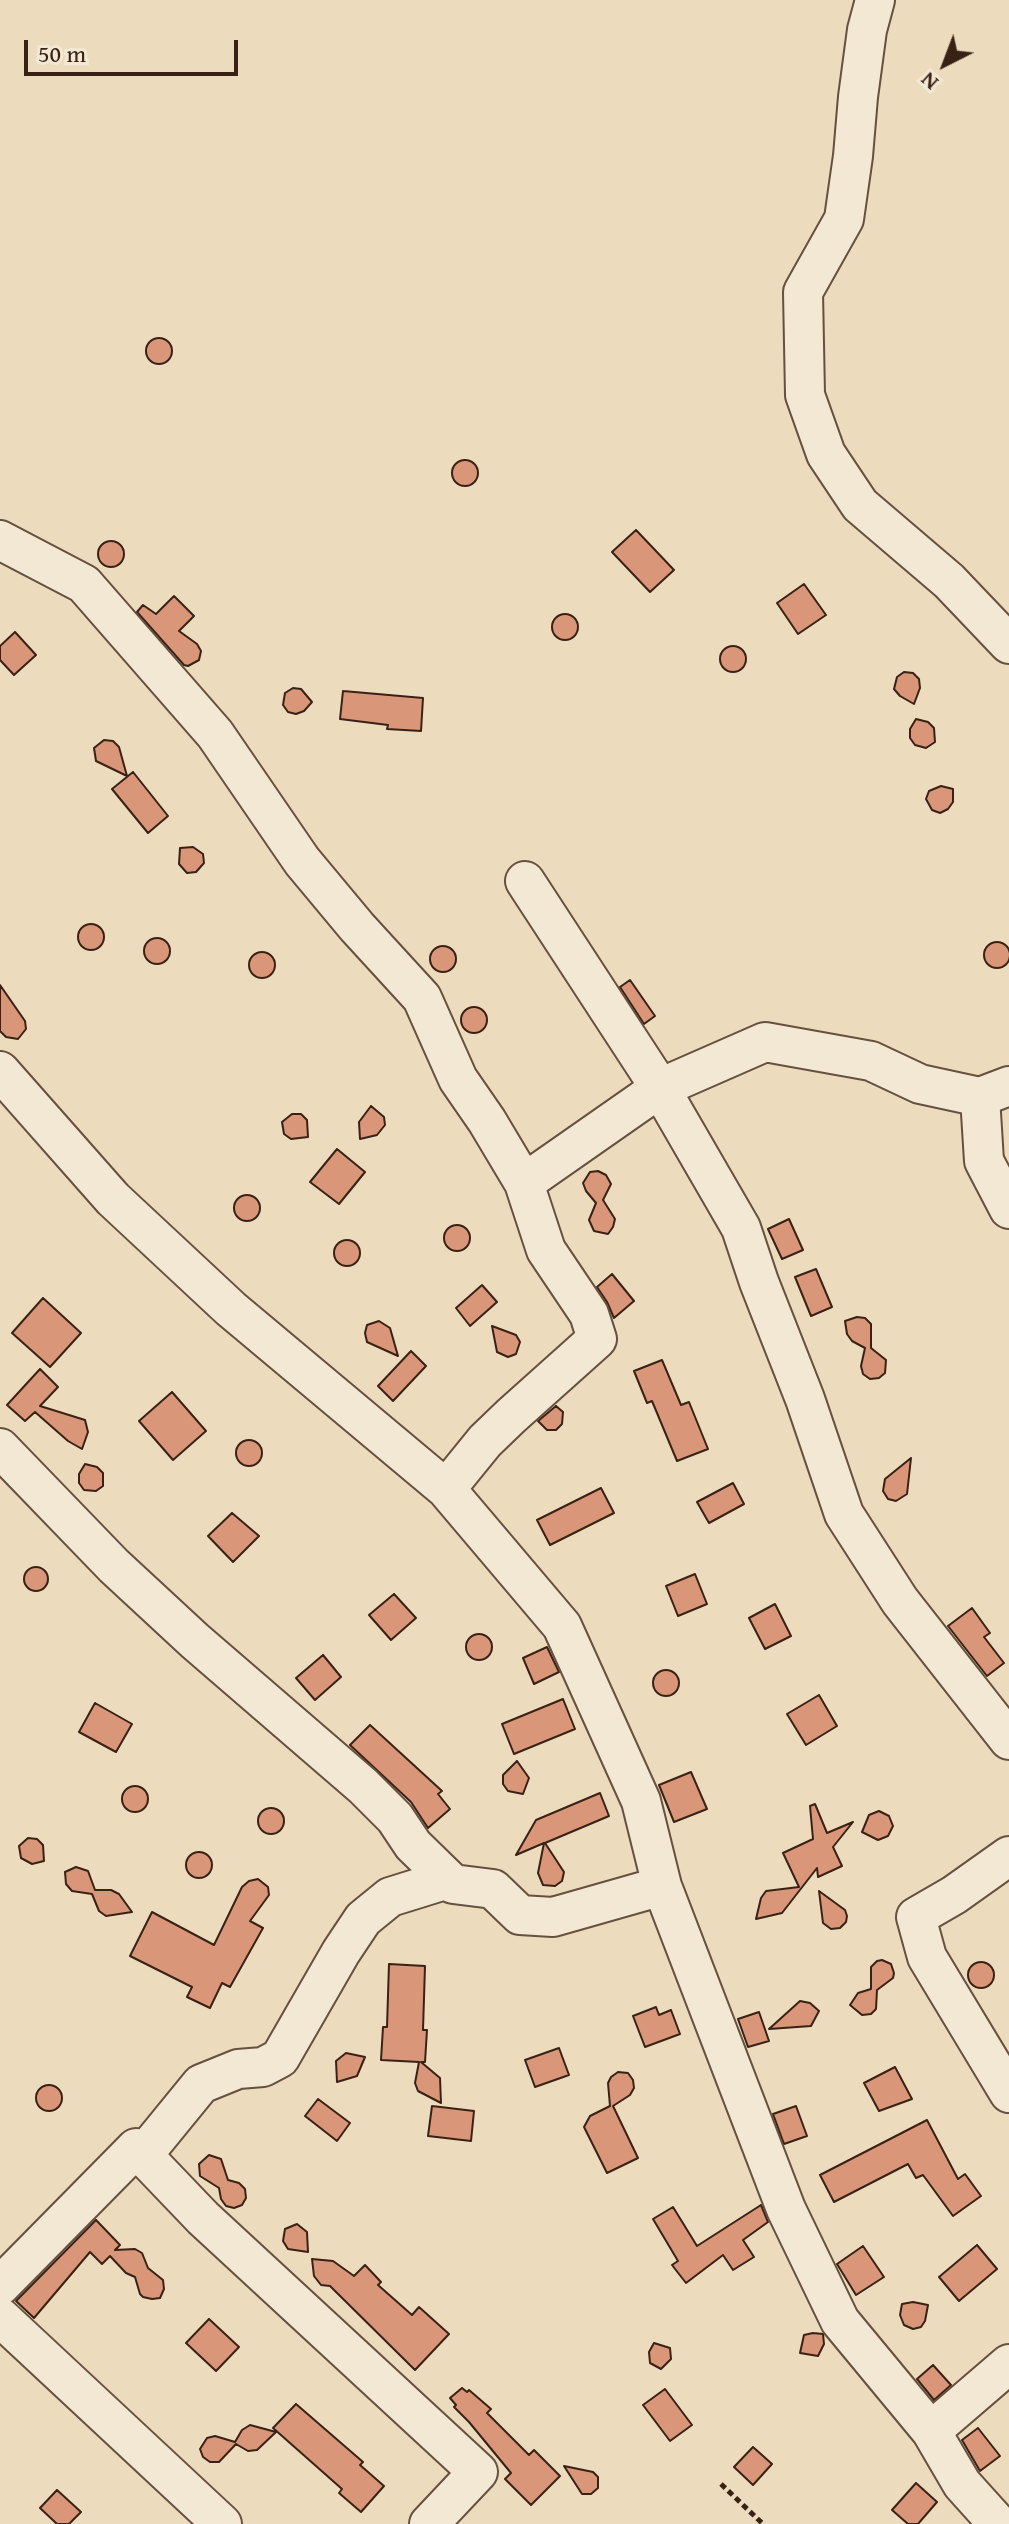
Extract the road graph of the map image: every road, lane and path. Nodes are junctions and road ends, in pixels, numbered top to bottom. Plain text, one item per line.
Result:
1 (875, 0) edge
2 (0, 540) edge
3 (1009, 644) edge
4 (525, 881) dead end
5 (0, 1071) edge
6 (660, 1088) junction
7 (994, 1091) edge
8 (524, 1183) junction
9 (1009, 1209) edge
10 (0, 1448) edge
11 (446, 1489) junction
12 (1009, 1740) edge
13 (1009, 1856) edge
14 (448, 1879) junction
15 (662, 1886) junction
16 (1009, 2093) edge
17 (143, 2155) junction
18 (0, 2286) edge
19 (0, 2317) edge
20 (1009, 2364) edge
21 (931, 2431) junction
22 (721, 2484) dead end
23 (222, 2524) edge
24 (429, 2524) edge
25 (763, 2524) edge
26 (998, 2524) edge

1 - 3 street
2 - 8 street
4 - 6 street
5 - 11 street
6 - 7 street
6 - 8 street
6 - 12 street
7 - 9 street
8 - 11 street
10 - 14 street
11 - 15 street
13 - 16 street
14 - 15 street
14 - 17 street
15 - 21 street
17 - 18 street
17 - 24 street
19 - 23 street
20 - 21 street
21 - 26 street
22 - 25 path

